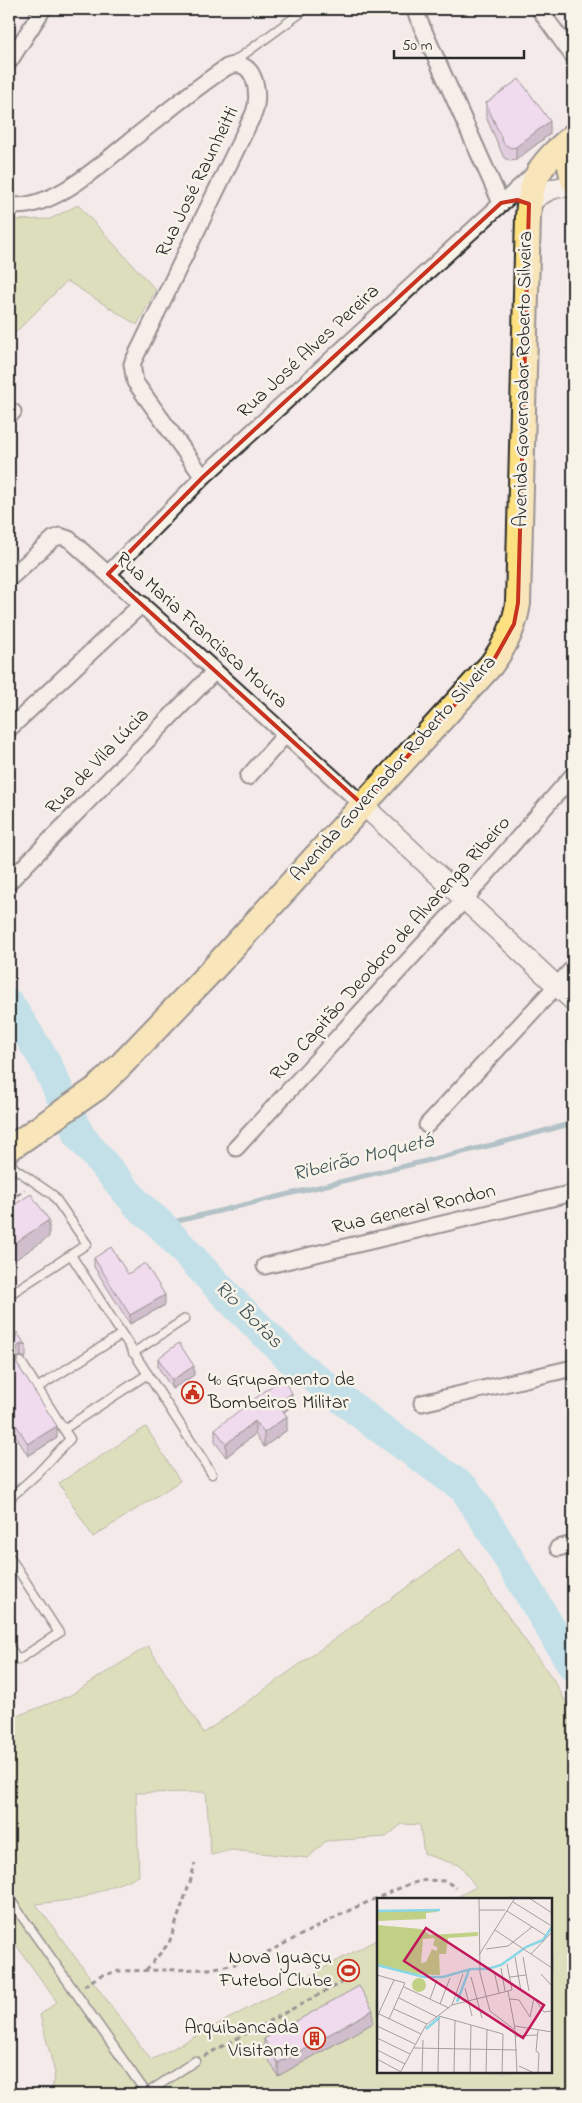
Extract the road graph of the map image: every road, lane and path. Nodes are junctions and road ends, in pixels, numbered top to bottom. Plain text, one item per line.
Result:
1 (42, 9) edge
2 (306, 9) edge
3 (414, 9) edge
4 (539, 9) edge
5 (573, 56) edge
6 (9, 62) edge
7 (229, 66) junction
8 (573, 136) edge
9 (573, 145) edge
10 (542, 166) junction
11 (573, 180) edge
12 (573, 188) edge
13 (501, 203) junction
14 (529, 204) junction
15 (9, 205) edge
16 (203, 477) junction
17 (108, 574) junction
18 (9, 579) edge
19 (142, 604) junction
20 (215, 671) junction
21 (9, 729) edge
22 (286, 735) junction
23 (573, 775) edge
24 (248, 777) dead end
25 (363, 805) junction
26 (9, 882) edge
27 (464, 900) junction
28 (573, 968) edge
29 (557, 986) junction
30 (573, 1001) edge
31 (427, 1125) dead end
32 (236, 1148) dead end
33 (9, 1149) edge
34 (9, 1160) edge
35 (36, 1183) junction
36 (573, 1193) edge
37 (9, 1200) edge
38 (71, 1255) junction
39 (265, 1266) dead end
40 (9, 1295) edge
41 (186, 1319) dead end
42 (122, 1334) junction
43 (134, 1352) junction
44 (20, 1362) dead end
45 (573, 1368) edge
46 (148, 1374) junction
47 (37, 1388) junction
48 (422, 1403) dead end
49 (64, 1429) junction
50 (212, 1474) dead end
51 (9, 1499) edge
52 (9, 1556) edge
53 (9, 1646) edge
54 (195, 1863) dead end
55 (456, 1888) dead end
56 (9, 1898) edge
57 (145, 1971) junction
58 (348, 1980) dead end
59 (75, 1992) junction
60 (195, 2061) joint
61 (147, 2094) edge

1 - 6 street
2 - 7 lane
3 - 13 street
4 - 5 street
7 - 15 street, Rua José Raunheitti
7 - 16 street, Rua José Raunheitti
8 - 10 main road, Avenida Governador Roberto Silveira
9 - 11 main road
10 - 13 street, Rua José Alves Pereira
10 - 14 main road, Avenida Governador Roberto Silveira
12 - 14 street
13 - 14 street
13 - 16 street, Rua José Alves Pereira
14 - 25 main road, Avenida Governador Roberto Silveira
16 - 17 street, Rua José Alves Pereira
17 - 18 street, Rua Maria Francisca Moura
17 - 19 street, Rua Maria Francisca Moura
19 - 20 street, Rua Maria Francisca Moura
19 - 21 street
20 - 22 street, Rua Maria Francisca Moura
20 - 26 street, Rua de Vila Lúcia
22 - 24 street
22 - 25 street, Rua Maria Francisca Moura
23 - 27 street, Rua Capitão Deodoro de Alvarenga Ribeiro
25 - 27 street
25 - 33 main road, Avenida Governador Roberto Silveira
27 - 29 street
27 - 32 street, Rua Capitão Deodoro de Alvarenga Ribeiro
28 - 29 street
29 - 30 street
29 - 31 street
34 - 35 lane
35 - 37 path
35 - 38 lane
36 - 39 street, Rua General Rondon
38 - 40 lane
38 - 42 lane
41 - 43 lane
42 - 43 lane
42 - 47 lane
43 - 46 lane
44 - 47 lane
45 - 48 street
46 - 49 lane
46 - 50 lane
47 - 49 lane
49 - 51 lane
52 - 53 lane
54 - 57 path
55 - 57 path
56 - 59 lane
57 - 59 path
58 - 60 path
59 - 61 lane
60 - 61 lane

